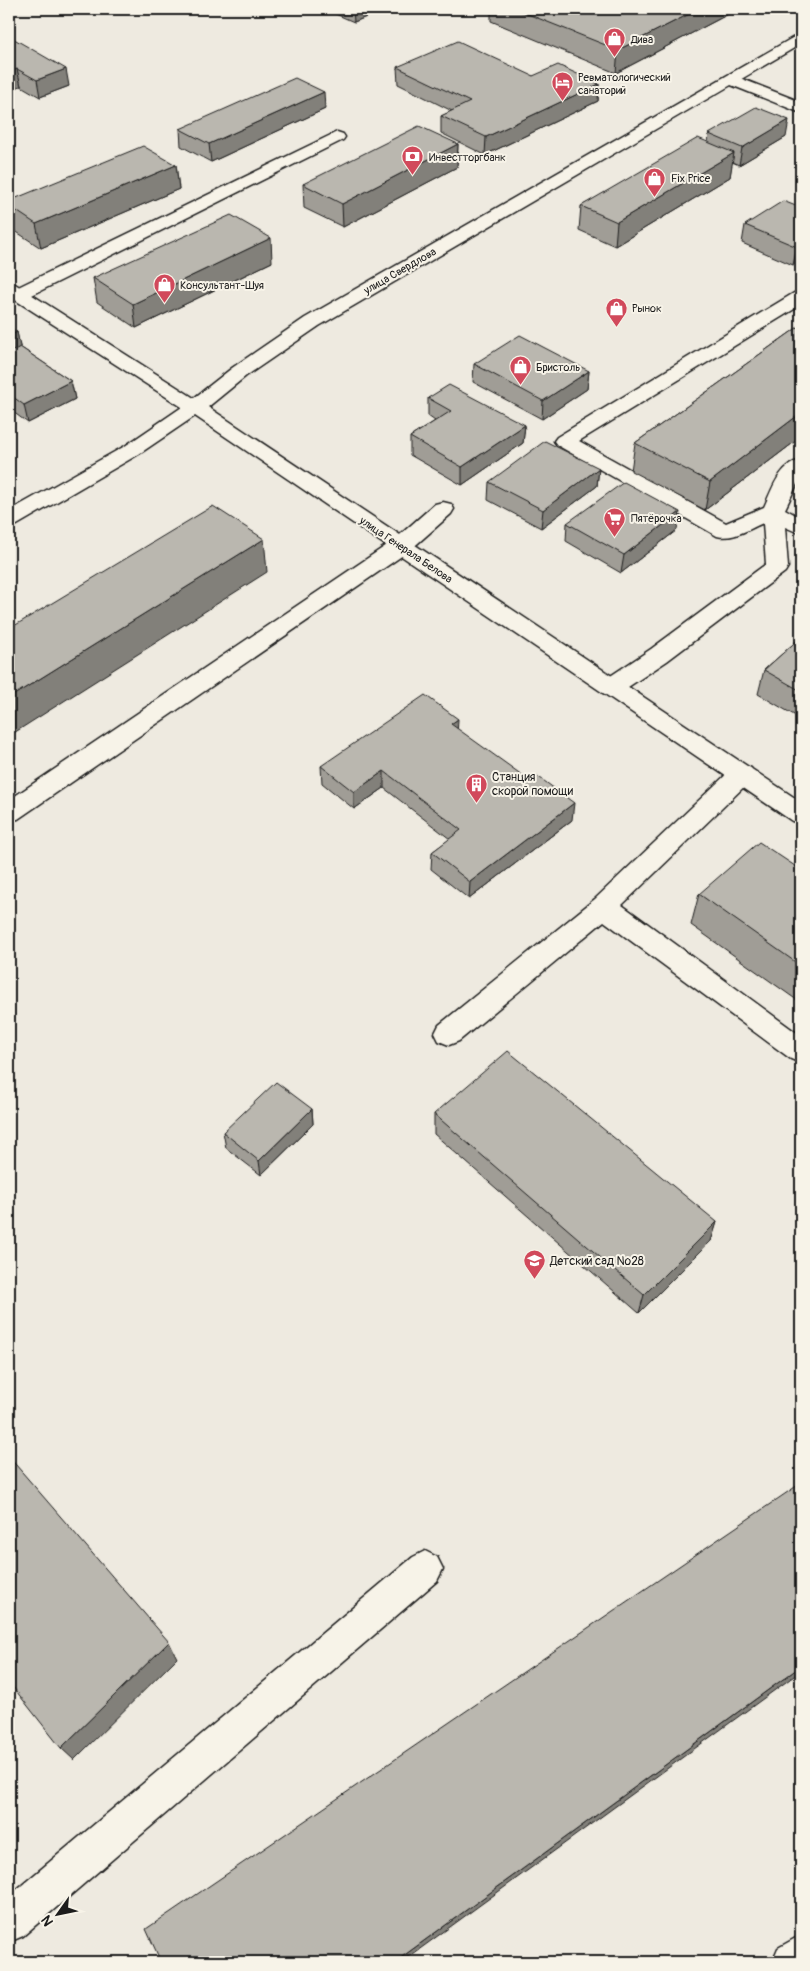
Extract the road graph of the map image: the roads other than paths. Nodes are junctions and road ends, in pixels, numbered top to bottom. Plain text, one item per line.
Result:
1 (790, 9) edge
2 (801, 13) edge
3 (801, 38) edge
4 (732, 80) junction
5 (801, 108) edge
6 (337, 137) dead end
7 (14, 291) edge
8 (801, 297) edge
9 (194, 408) junction
10 (801, 466) edge
11 (443, 509) dead end
12 (773, 511) junction
13 (9, 520) edge
14 (801, 527) edge
15 (401, 546) junction
16 (611, 687) junction
17 (742, 774) junction
18 (9, 812) edge
19 (801, 814) edge
20 (604, 906) junction
21 (449, 1033) dead end
22 (801, 1052) edge
23 (425, 1569) dead end
24 (9, 1922) edge
25 (801, 1955) edge
26 (792, 1962) edge

1 - 2 main road
3 - 4 main road, улица Свердлова
4 - 5 main road
4 - 9 main road, улица Свердлова
6 - 7 main road
7 - 9 main road, улица Генерала Белова
8 - 12 main road
9 - 13 main road, улица Свердлова
9 - 15 main road, улица Генерала Белова
10 - 12 main road
11 - 15 main road
12 - 14 main road
12 - 16 main road
15 - 16 main road, улица Генерала Белова
15 - 18 main road
16 - 17 main road, улица Генерала Белова
17 - 19 main road, улица Генерала Белова
17 - 20 main road
20 - 21 main road
20 - 22 main road
23 - 24 main road
25 - 26 main road

